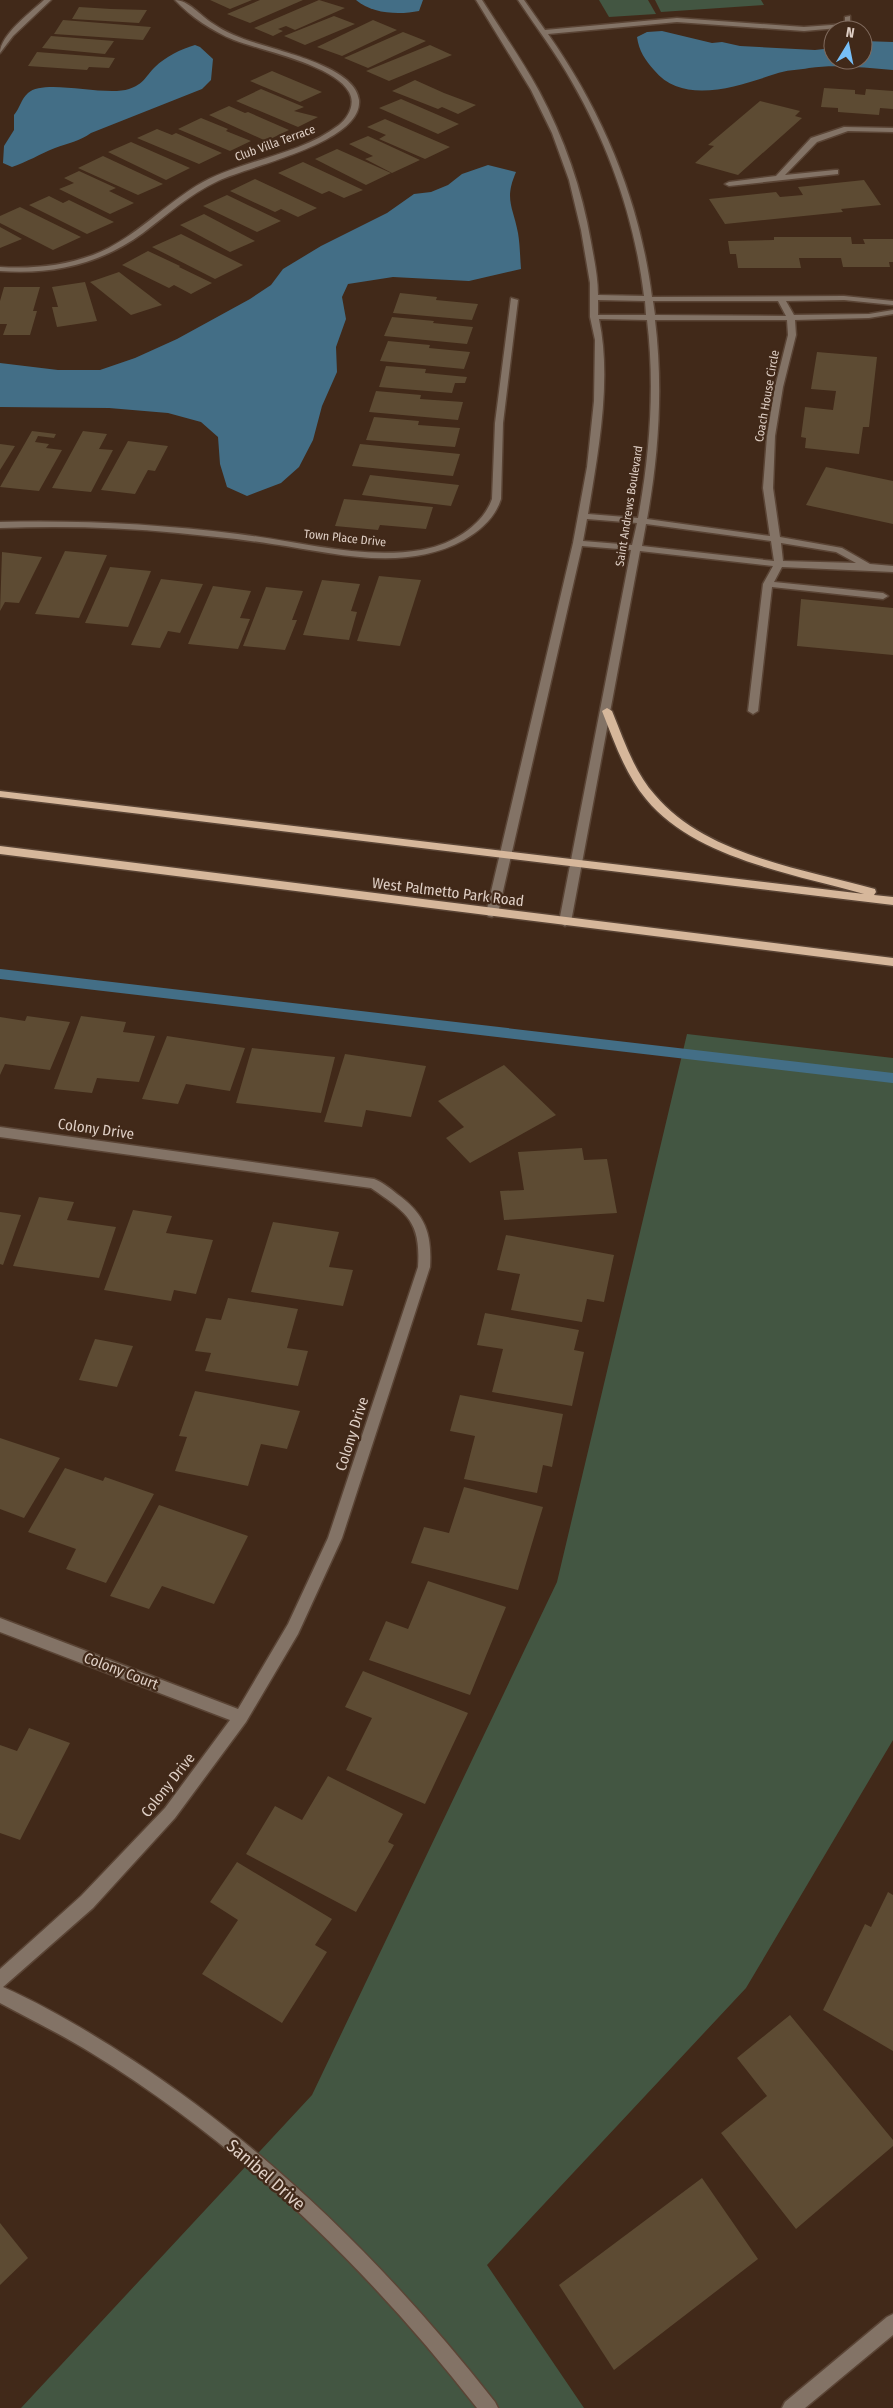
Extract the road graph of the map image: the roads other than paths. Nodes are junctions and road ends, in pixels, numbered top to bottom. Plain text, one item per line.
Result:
1 (48, 0) edge
2 (178, 0) edge
3 (479, 0) edge
4 (521, 0) edge
5 (848, 17) dead end
6 (543, 32) junction
7 (0, 51) edge
8 (893, 130) edge
9 (835, 172) dead end
10 (779, 178) junction
11 (729, 184) dead end
12 (0, 269) edge
13 (594, 297) junction
14 (781, 298) junction
15 (650, 299) junction
16 (514, 300) dead end
17 (893, 303) edge
18 (893, 312) edge
19 (652, 316) junction
20 (594, 317) junction
21 (792, 318) junction
22 (582, 516) junction
23 (641, 521) junction
24 (0, 525) edge
25 (776, 539) junction
26 (578, 543) junction
27 (636, 546) junction
28 (779, 564) junction
29 (868, 566) junction
30 (893, 569) edge
31 (768, 584) junction
32 (883, 596) dead end
33 (607, 711) junction
34 (753, 711) dead end
35 (0, 794) edge
36 (0, 850) edge
37 (505, 854) junction
38 (577, 862) junction
39 (893, 900) edge
40 (492, 913) junction
41 (565, 922) junction
42 (893, 962) edge
43 (0, 1132) edge
44 (0, 1625) edge
45 (241, 1717) junction
46 (0, 1980) edge
47 (0, 1994) edge
48 (893, 2323) edge
49 (489, 2408) edge
50 (791, 2408) edge

1 - 7 street
2 - 12 street, Club Villa Terrace
3 - 13 street
4 - 6 street, Saint Andrews Boulevard
5 - 6 street
6 - 15 street, Saint Andrews Boulevard
8 - 10 street
9 - 10 street
10 - 11 street
13 - 15 street
13 - 20 street
14 - 15 street
14 - 17 street
14 - 21 street
15 - 19 street, Saint Andrews Boulevard
16 - 24 street, Town Place Drive
18 - 21 street
19 - 20 street
19 - 21 street
19 - 23 street, Saint Andrews Boulevard
20 - 22 street
21 - 25 street, Coach House Circle
22 - 23 street
22 - 26 street
23 - 25 street
23 - 27 street, Saint Andrews Boulevard
25 - 28 street, Coach House Circle
25 - 29 street
26 - 27 street
26 - 37 street
27 - 28 street
27 - 33 street, Saint Andrews Boulevard
28 - 29 street
28 - 31 street
29 - 30 street
31 - 32 street
31 - 34 street
33 - 38 street, Saint Andrews Boulevard
33 - 39 main road
35 - 37 main road
36 - 40 main road, West Palmetto Park Road
37 - 38 main road
37 - 40 street
38 - 39 main road
38 - 41 street, Saint Andrews Boulevard
40 - 41 main road, West Palmetto Park Road
41 - 42 main road, West Palmetto Park Road
43 - 45 street, Colony Drive
44 - 45 street, Colony Court
45 - 46 street, Colony Drive
47 - 49 street, Sanibel Drive
48 - 50 street

